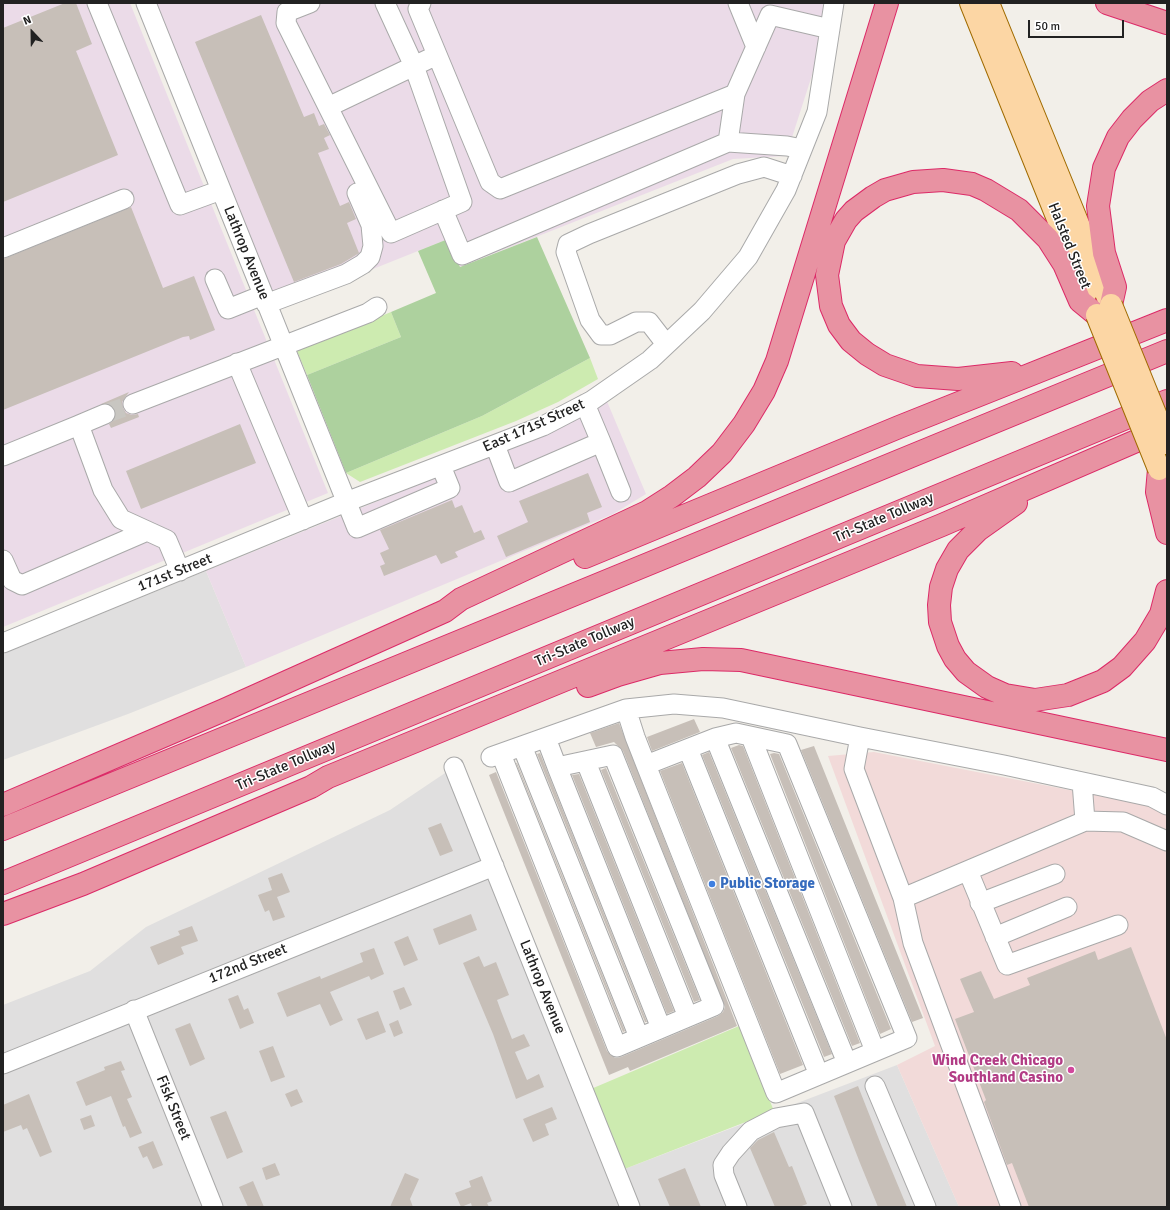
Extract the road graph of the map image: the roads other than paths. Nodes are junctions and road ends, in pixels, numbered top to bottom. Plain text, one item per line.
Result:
1 (97, 3) edge
2 (146, 3) edge
3 (310, 3) edge
4 (385, 3) edge
5 (422, 3) edge
6 (738, 3) edge
7 (834, 3) edge
8 (887, 3) edge
9 (971, 3) edge
10 (988, 3) edge
11 (1107, 3) edge
12 (772, 9) edge
13 (1167, 23) edge
14 (830, 33) junction
15 (756, 47) junction
16 (437, 55) junction
17 (414, 66) junction
18 (1167, 90) edge
19 (736, 94) junction
20 (458, 105) junction
21 (328, 107) junction
22 (432, 117) junction
23 (728, 142) junction
24 (802, 149) junction
25 (350, 152) junction
26 (792, 176) junction
27 (221, 190) junction
28 (124, 199) dead end
29 (443, 210) junction
30 (391, 233) junction
31 (373, 246) junction
32 (3, 248) edge
33 (215, 280) dead end
34 (265, 299) junction
35 (376, 307) dead end
36 (1104, 310) junction
37 (1167, 320) edge
38 (666, 344) junction
39 (283, 346) junction
40 (1167, 351) edge
41 (1073, 359) junction
42 (237, 363) junction
43 (1167, 401) edge
44 (133, 404) tunnel mouth
45 (585, 404) junction
46 (105, 414) tunnel mouth
47 (79, 424) junction
48 (1167, 428) edge
49 (601, 442) junction
50 (1167, 443) edge
51 (495, 445) junction
52 (1106, 453) junction
53 (3, 456) edge
54 (441, 466) junction
55 (1163, 478) edge
56 (621, 492) dead end
57 (346, 502) junction
58 (303, 520) junction
59 (147, 531) junction
60 (1167, 532) edge
61 (3, 560) edge
62 (180, 571) junction
63 (1167, 591) edge
64 (445, 610) junction
65 (3, 643) edge
66 (626, 709) junction
67 (751, 737) junction
68 (860, 737) junction
69 (546, 738) junction
70 (715, 738) junction
71 (522, 746) junction
72 (688, 749) junction
73 (1167, 750) edge
74 (586, 762) junction
75 (646, 765) junction
76 (454, 767) dead end
77 (557, 768) junction
78 (1082, 782) junction
79 (311, 787) junction
80 (3, 805) edge
81 (1167, 805) edge
82 (1085, 821) junction
83 (3, 829) edge
84 (1167, 841) edge
85 (494, 866) junction
86 (968, 870) junction
87 (1055, 874) dead end
88 (3, 883) edge
89 (903, 898) junction
90 (980, 903) junction
91 (1067, 907) dead end
92 (3, 914) edge
93 (1118, 925) dead end
94 (995, 937) junction
95 (134, 1010) junction
96 (688, 1017) junction
97 (660, 1028) junction
98 (639, 1038) junction
99 (875, 1051) junction
100 (847, 1063) junction
101 (3, 1064) edge
102 (818, 1075) junction
103 (875, 1086) dead end
104 (213, 1207) edge
105 (630, 1207) edge
106 (737, 1207) edge
107 (842, 1207) edge
108 (926, 1207) edge
109 (1011, 1207) edge

1 - 27 street
2 - 27 street, Lathrop Avenue
3 - 21 street
4 - 17 street
5 - 16 street
6 - 15 street
7 - 14 street
8 - 64 highway
9 - 36 main road, Halsted Street
10 - 36 main road, Halsted Street
11 - 13 highway
12 - 14 street
12 - 15 street
14 - 24 street, East 171st Street
15 - 19 street
16 - 17 street
16 - 20 street
17 - 21 street
17 - 22 street
18 - 36 highway
19 - 20 street
19 - 23 street
20 - 22 street
21 - 25 street
22 - 29 street
23 - 24 street
23 - 29 street
24 - 26 street, East 171st Street
25 - 30 street
25 - 31 street
26 - 38 street, East 171st Street
26 - 38 street
27 - 34 street, Lathrop Avenue
28 - 32 street
29 - 30 street
30 - 31 street
31 - 34 street
33 - 34 street
34 - 39 street, Lathrop Avenue
35 - 39 street
36 - 41 highway
36 - 50 main road, Halsted Street, bridge
36 - 55 main road, Halsted Street, bridge
37 - 41 highway
38 - 45 street, East 171st Street
39 - 42 street
39 - 57 street, Lathrop Avenue
40 - 83 highway
41 - 64 highway
42 - 44 street
42 - 58 street
43 - 88 highway, Tri-State Tollway
45 - 49 street
45 - 51 street, East 171st Street
46 - 47 street
47 - 53 street
47 - 59 street
48 - 52 highway
49 - 51 street
49 - 56 street
51 - 54 street, East 171st Street
52 - 63 highway
52 - 79 highway
54 - 57 street, East 171st Street
54 - 57 street, Lathrop Avenue
55 - 60 highway
57 - 58 street, 171st Street
58 - 62 street, 171st Street
59 - 61 street
59 - 62 street
62 - 65 street, 171st Street
64 - 80 highway
66 - 68 street
66 - 69 street
66 - 75 street
67 - 70 street
67 - 99 street
67 - 99 street
68 - 78 street
68 - 89 street
69 - 71 street
69 - 77 street
70 - 72 street
70 - 100 street
71 - 98 street
71 - 98 street
72 - 75 street
72 - 102 street
73 - 79 highway
74 - 77 street
74 - 96 street
74 - 96 street
75 - 102 street
76 - 85 street, Lathrop Avenue
77 - 97 street
78 - 81 street
78 - 82 street
79 - 92 highway
82 - 84 street
82 - 86 street
85 - 95 street, 172nd Street
85 - 105 street, Lathrop Avenue
86 - 89 street
86 - 90 street
87 - 90 street
89 - 109 street
90 - 94 street
91 - 94 street
93 - 94 street
95 - 101 street, 172nd Street
95 - 104 street, Fisk Street
96 - 97 street
97 - 98 street
99 - 100 street
100 - 102 street
103 - 108 street
106 - 107 street

